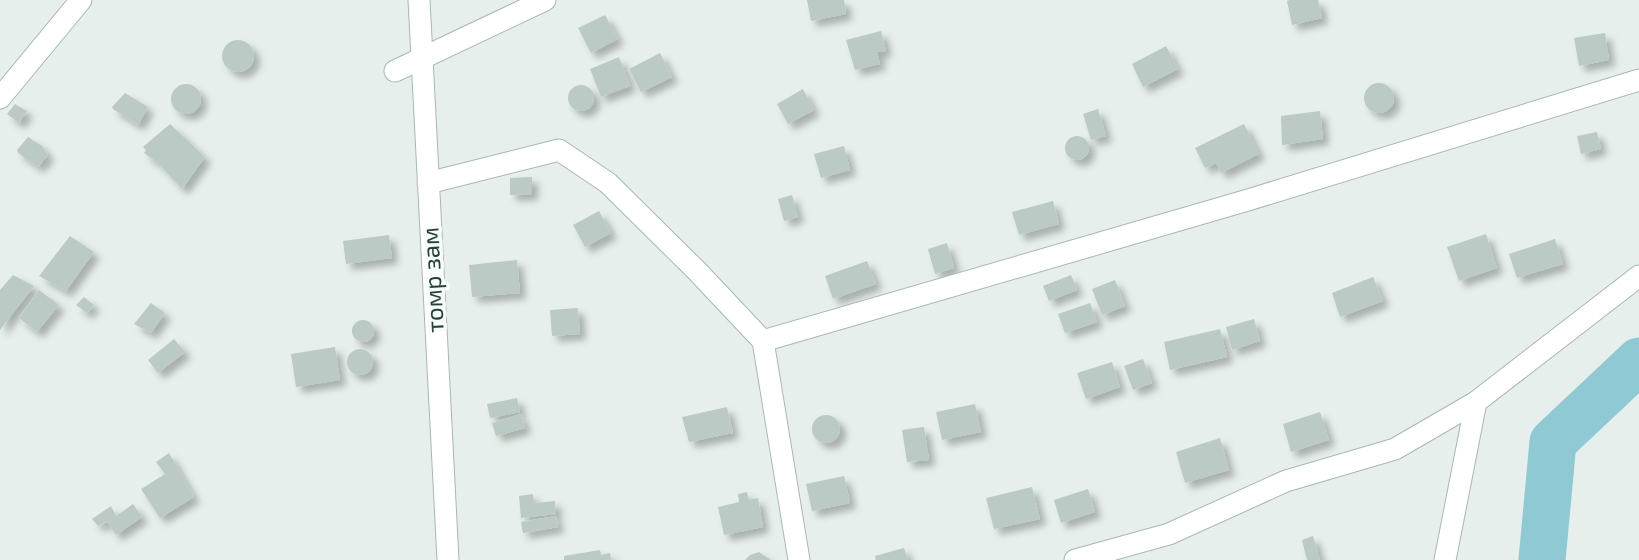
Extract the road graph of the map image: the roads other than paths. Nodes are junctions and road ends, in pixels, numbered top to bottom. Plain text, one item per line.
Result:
1 (80, 0) edge
2 (419, 0) edge
3 (545, 0) edge
4 (422, 57) junction
5 (395, 71) dead end
6 (1639, 80) edge
7 (0, 98) edge
8 (428, 183) junction
9 (1639, 276) edge
10 (763, 341) junction
11 (1476, 402) junction
12 (448, 560) edge
13 (799, 560) edge
14 (1075, 560) edge
15 (1445, 560) edge

1 - 7 street
2 - 4 street, томр зам
3 - 4 street
4 - 5 street
4 - 8 street, томр зам
6 - 10 street
8 - 10 street
8 - 12 street, томр зам
9 - 11 street
10 - 13 street
11 - 14 street
11 - 15 street

